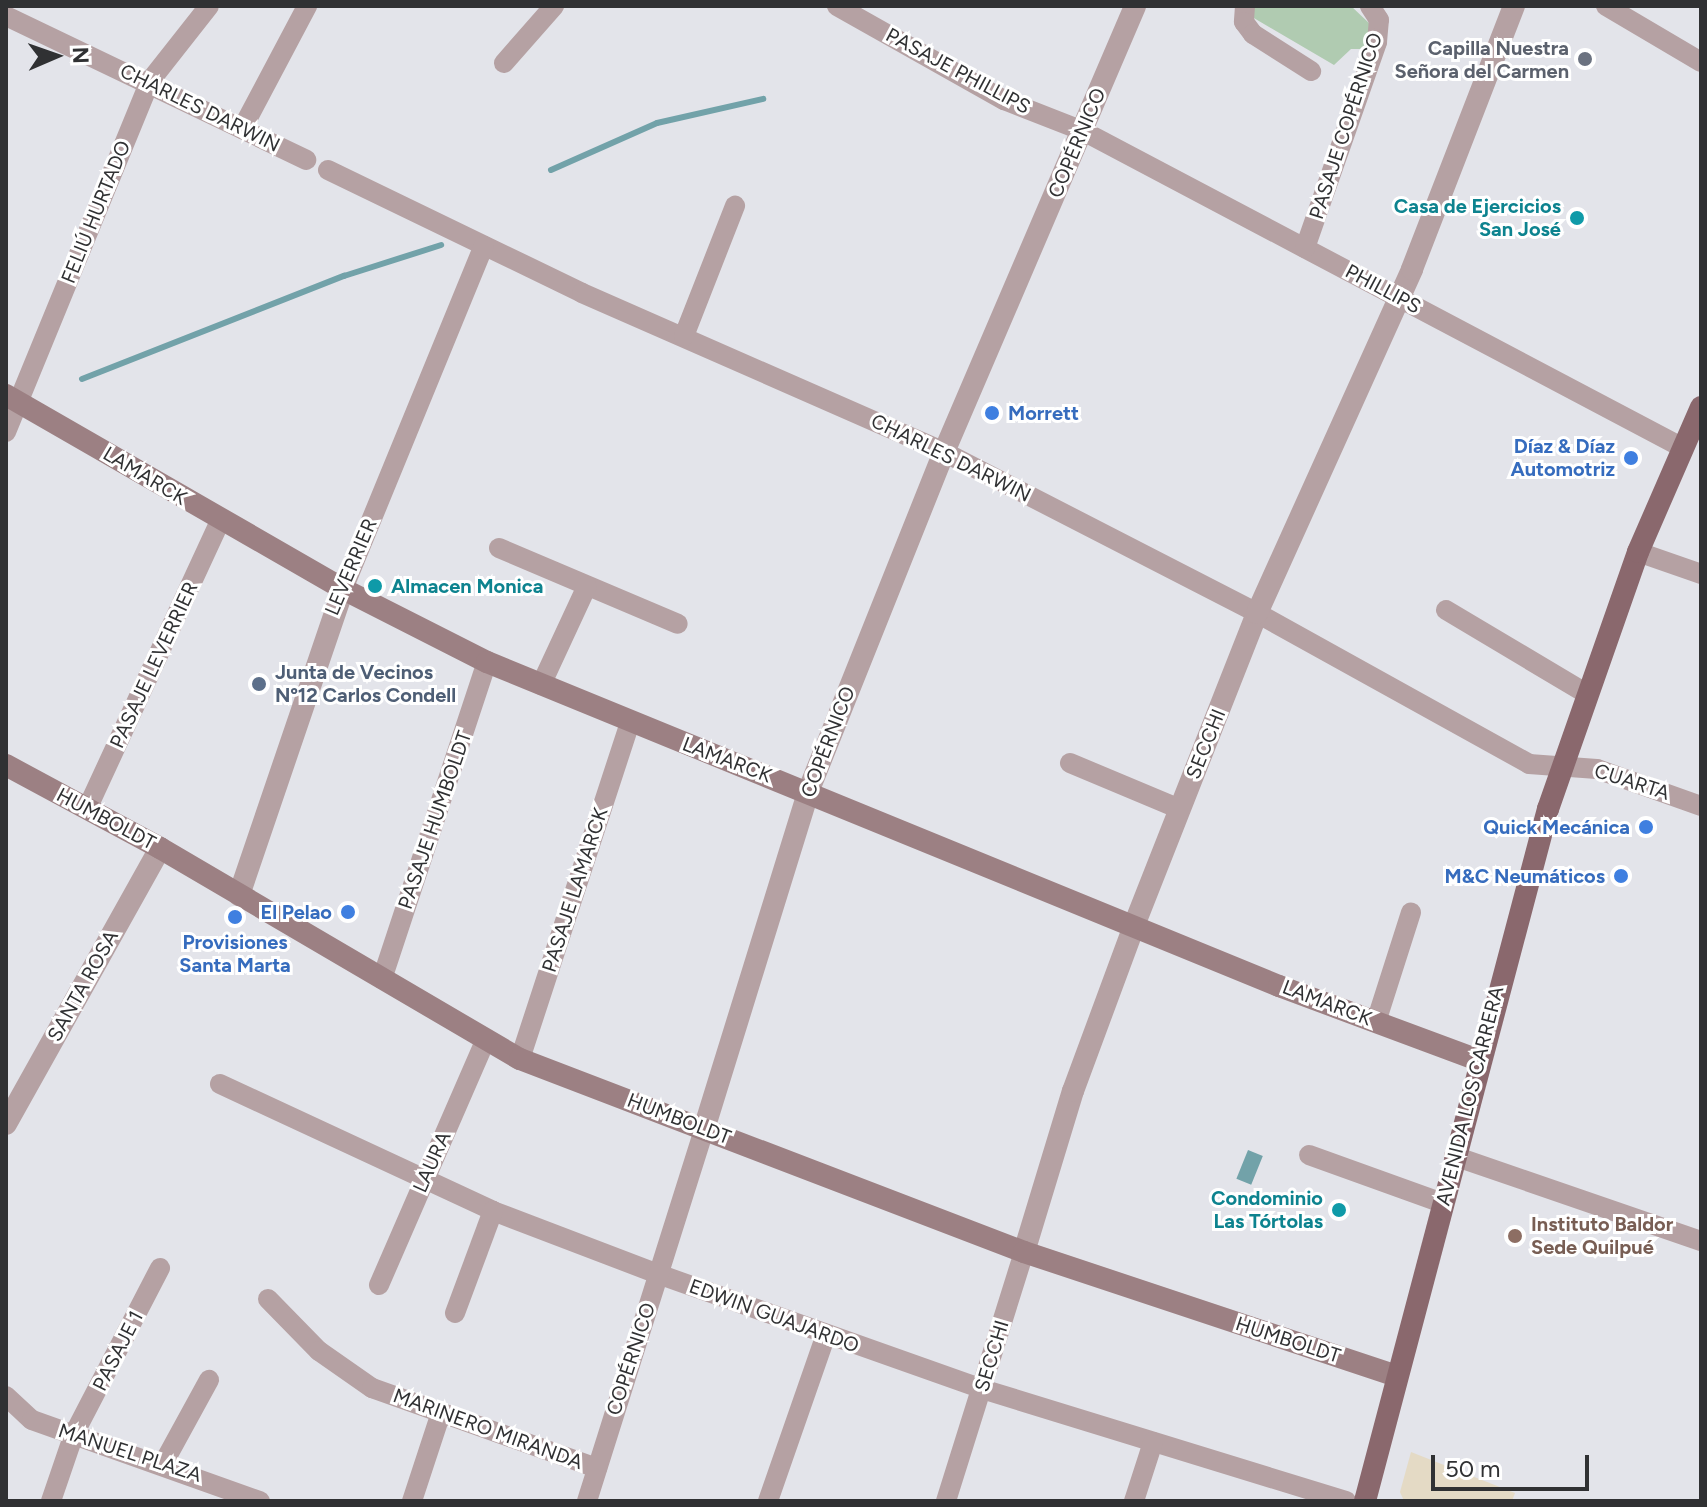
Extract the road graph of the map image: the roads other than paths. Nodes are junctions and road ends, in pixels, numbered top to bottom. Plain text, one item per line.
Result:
1 (209, 6) edge
2 (307, 6) edge
3 (554, 6) edge
4 (837, 6) edge
5 (1135, 6) edge
6 (1245, 6) edge
7 (1370, 6) edge
8 (1514, 6) edge
9 (1606, 6) edge
10 (6, 16) edge
11 (1701, 62) edge
12 (504, 63) dead end
13 (1311, 71) dead end
14 (150, 81) junction
15 (242, 129) junction
16 (1083, 131) junction
17 (306, 160) dead end
18 (328, 170) dead end
19 (735, 206) dead end
20 (484, 246) junction
21 (1305, 248) junction
22 (1400, 298) junction
23 (684, 336) junction
24 (12, 398) edge
25 (1701, 407) edge
26 (6, 432) edge
27 (1683, 448) junction
28 (944, 452) junction
29 (220, 521) junction
30 (499, 548) dead end
31 (1638, 552) junction
32 (1701, 574) edge
33 (587, 586) junction
34 (343, 589) junction
35 (1446, 610) dead end
36 (1257, 613) junction
37 (678, 624) dead end
38 (487, 662) junction
39 (541, 685) junction
40 (1585, 693) junction
41 (630, 722) junction
42 (1070, 763) dead end
43 (6, 765) edge
44 (1561, 767) junction
45 (808, 792) junction
46 (1701, 806) edge
47 (87, 809) junction
48 (1180, 809) junction
49 (160, 848) junction
50 (239, 895) junction
51 (1411, 912) dead end
52 (1135, 923) junction
53 (382, 979) junction
54 (1376, 1022) junction
55 (486, 1039) junction
56 (520, 1059) junction
57 (1478, 1060) junction
58 (220, 1084) dead end
59 (6, 1124) edge
60 (704, 1129) junction
61 (1309, 1155) dead end
62 (1454, 1156) junction
63 (424, 1178) junction
64 (1442, 1203) junction
65 (493, 1211) junction
66 (1701, 1241) edge
67 (1024, 1252) junction
68 (160, 1268) dead end
69 (658, 1274) junction
70 (379, 1285) dead end
71 (268, 1299) dead end
72 (455, 1313) dead end
73 (826, 1334) junction
74 (1396, 1376) junction
75 (209, 1380) dead end
76 (982, 1389) junction
77 (6, 1396) edge
78 (440, 1416) junction
79 (74, 1434) junction
80 (1153, 1442) junction
81 (163, 1464) junction
82 (597, 1468) junction
83 (236, 1495) edge
84 (51, 1501) edge
85 (260, 1501) edge
86 (412, 1501) edge
87 (587, 1501) edge
88 (768, 1501) edge
89 (946, 1501) edge
90 (1134, 1501) edge
91 (1346, 1501) edge
92 (1365, 1501) edge

1 - 14 street, FELIÚ HURTADO
2 - 15 street
3 - 12 street
4 - 16 street, PASAJE PHILLIPS
5 - 16 street, COPÉRNICO
6 - 13 street
7 - 21 street, PASAJE COPÉRNICO
8 - 22 street, SECCHI
9 - 11 street
10 - 14 street, CHARLES DARWIN
14 - 15 street, CHARLES DARWIN
14 - 24 street, FELIÚ HURTADO
15 - 17 street, CHARLES DARWIN
16 - 21 street, PHILLIPS
16 - 28 street, COPÉRNICO
18 - 20 street, CHARLES DARWIN
19 - 23 street
20 - 23 street, CHARLES DARWIN
20 - 34 street, LEVERRIER
21 - 22 street, PHILLIPS
22 - 27 street, PHILLIPS
22 - 36 street, SECCHI
23 - 28 street, CHARLES DARWIN
24 - 26 street, FELIÚ HURTADO
24 - 29 main road, LAMARCK
25 - 27 main road, AVENIDA LOS CARRERA
27 - 31 main road, AVENIDA LOS CARRERA
28 - 36 street, CHARLES DARWIN
28 - 45 street, COPÉRNICO
29 - 34 main road, LAMARCK
29 - 47 street, PASAJE LEVERRIER
30 - 33 street
31 - 32 street
31 - 40 main road, AVENIDA LOS CARRERA
33 - 37 street
33 - 39 street
34 - 38 main road, LAMARCK
34 - 50 street, LEVERRIER
35 - 40 street
36 - 44 street, CHARLES DARWIN
36 - 48 street, SECCHI
38 - 39 main road, LAMARCK
38 - 53 street, PASAJE HUMBOLDT
39 - 41 main road, LAMARCK
40 - 44 main road, AVENIDA LOS CARRERA
41 - 45 main road, LAMARCK
41 - 56 street, PASAJE LAMARCK
42 - 48 street
43 - 47 main road, HUMBOLDT
44 - 46 street, CUARTA
44 - 57 main road, AVENIDA LOS CARRERA
45 - 52 main road, LAMARCK
45 - 60 street, COPÉRNICO
47 - 49 main road, HUMBOLDT
48 - 52 street, SECCHI
49 - 50 main road, HUMBOLDT
49 - 59 street, SANTA ROSA
50 - 53 main road, HUMBOLDT
51 - 54 street
52 - 54 main road, LAMARCK
52 - 67 street, SECCHI
53 - 55 main road, HUMBOLDT
54 - 57 main road, LAMARCK
55 - 56 main road, HUMBOLDT
55 - 63 street, LAURA
56 - 60 main road, HUMBOLDT
57 - 62 main road, AVENIDA LOS CARRERA
58 - 63 street, EDWIN GUAJARDO
60 - 67 main road, HUMBOLDT
60 - 69 street, COPÉRNICO
61 - 64 street
62 - 64 main road, AVENIDA LOS CARRERA
62 - 66 street
63 - 65 street, EDWIN GUAJARDO
63 - 70 street, LAURA
64 - 74 main road, AVENIDA LOS CARRERA
65 - 69 street, EDWIN GUAJARDO
65 - 72 street
67 - 74 main road, HUMBOLDT
67 - 76 street, SECCHI
68 - 79 street, PASAJE 1
69 - 73 street, EDWIN GUAJARDO
69 - 82 street, COPÉRNICO
71 - 78 street, MARINERO MIRANDA
73 - 76 street, EDWIN GUAJARDO
73 - 88 street
74 - 92 main road, AVENIDA LOS CARRERA
75 - 81 street
76 - 80 street, EDWIN GUAJARDO
76 - 89 street, SECCHI
77 - 79 street, MANUEL PLAZA
78 - 82 street, MARINERO MIRANDA
78 - 86 street
79 - 81 street, MANUEL PLAZA
79 - 84 street, PASAJE 1
80 - 90 street
80 - 91 street, EDWIN GUAJARDO
81 - 83 street, MANUEL PLAZA
82 - 87 street, COPÉRNICO
83 - 85 street, MANUEL PLAZA

